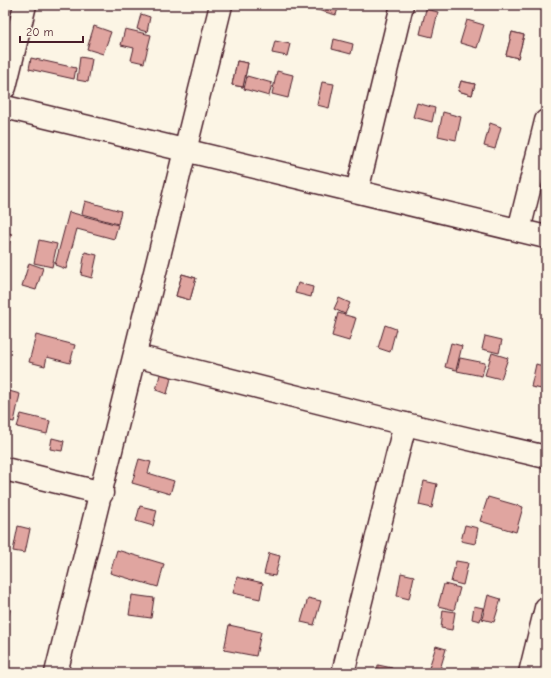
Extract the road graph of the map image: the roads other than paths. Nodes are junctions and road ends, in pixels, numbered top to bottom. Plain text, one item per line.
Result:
1 (25, 5) edge
2 (221, 5) edge
3 (402, 5) edge
4 (5, 87) edge
5 (5, 107) edge
6 (546, 121) edge
7 (186, 150) junction
8 (357, 191) junction
9 (519, 230) junction
10 (546, 237) edge
11 (136, 356) junction
12 (404, 424) junction
13 (546, 457) edge
14 (5, 468) edge
15 (102, 493) junction
16 (546, 608) edge
17 (56, 673) edge
18 (343, 673) edge
19 (530, 673) edge

1 - 4 street
2 - 7 street
3 - 8 street
5 - 7 street
6 - 9 street
7 - 8 street
7 - 11 street
8 - 9 street
9 - 10 street
11 - 12 street
11 - 15 street
12 - 13 street
12 - 18 street
14 - 15 street
15 - 17 street
16 - 19 street

